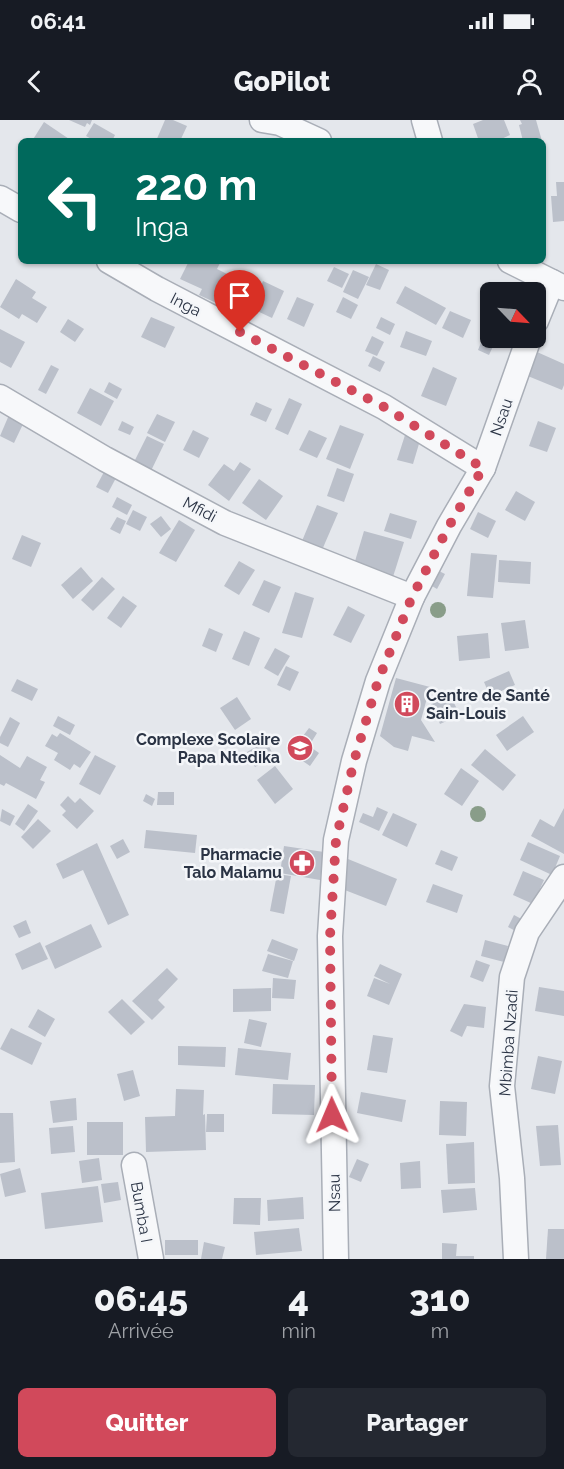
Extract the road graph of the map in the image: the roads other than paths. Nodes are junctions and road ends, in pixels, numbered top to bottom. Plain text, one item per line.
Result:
1 (262, 120) edge
2 (424, 120) edge
3 (312, 138) edge
4 (428, 138) edge
5 (0, 198) edge
6 (18, 208) edge
7 (114, 264) edge
8 (516, 264) edge
9 (558, 285) edge
10 (546, 305) edge
11 (525, 348) edge
12 (0, 397) edge
13 (483, 468) junction
14 (412, 597) junction
15 (564, 877) edge
16 (134, 1165) dead end
17 (151, 1259) edge
18 (336, 1259) edge
19 (516, 1259) edge

1 - 3 street
2 - 4 street
5 - 6 street
7 - 13 street, Inga
8 - 9 street
9 - 10 street
11 - 13 street, Nsau
12 - 14 street, Mfidi
13 - 14 street, Nsau
14 - 18 street, Nsau
15 - 19 street, Mbimba Nzadi
16 - 17 street, Bumba I

